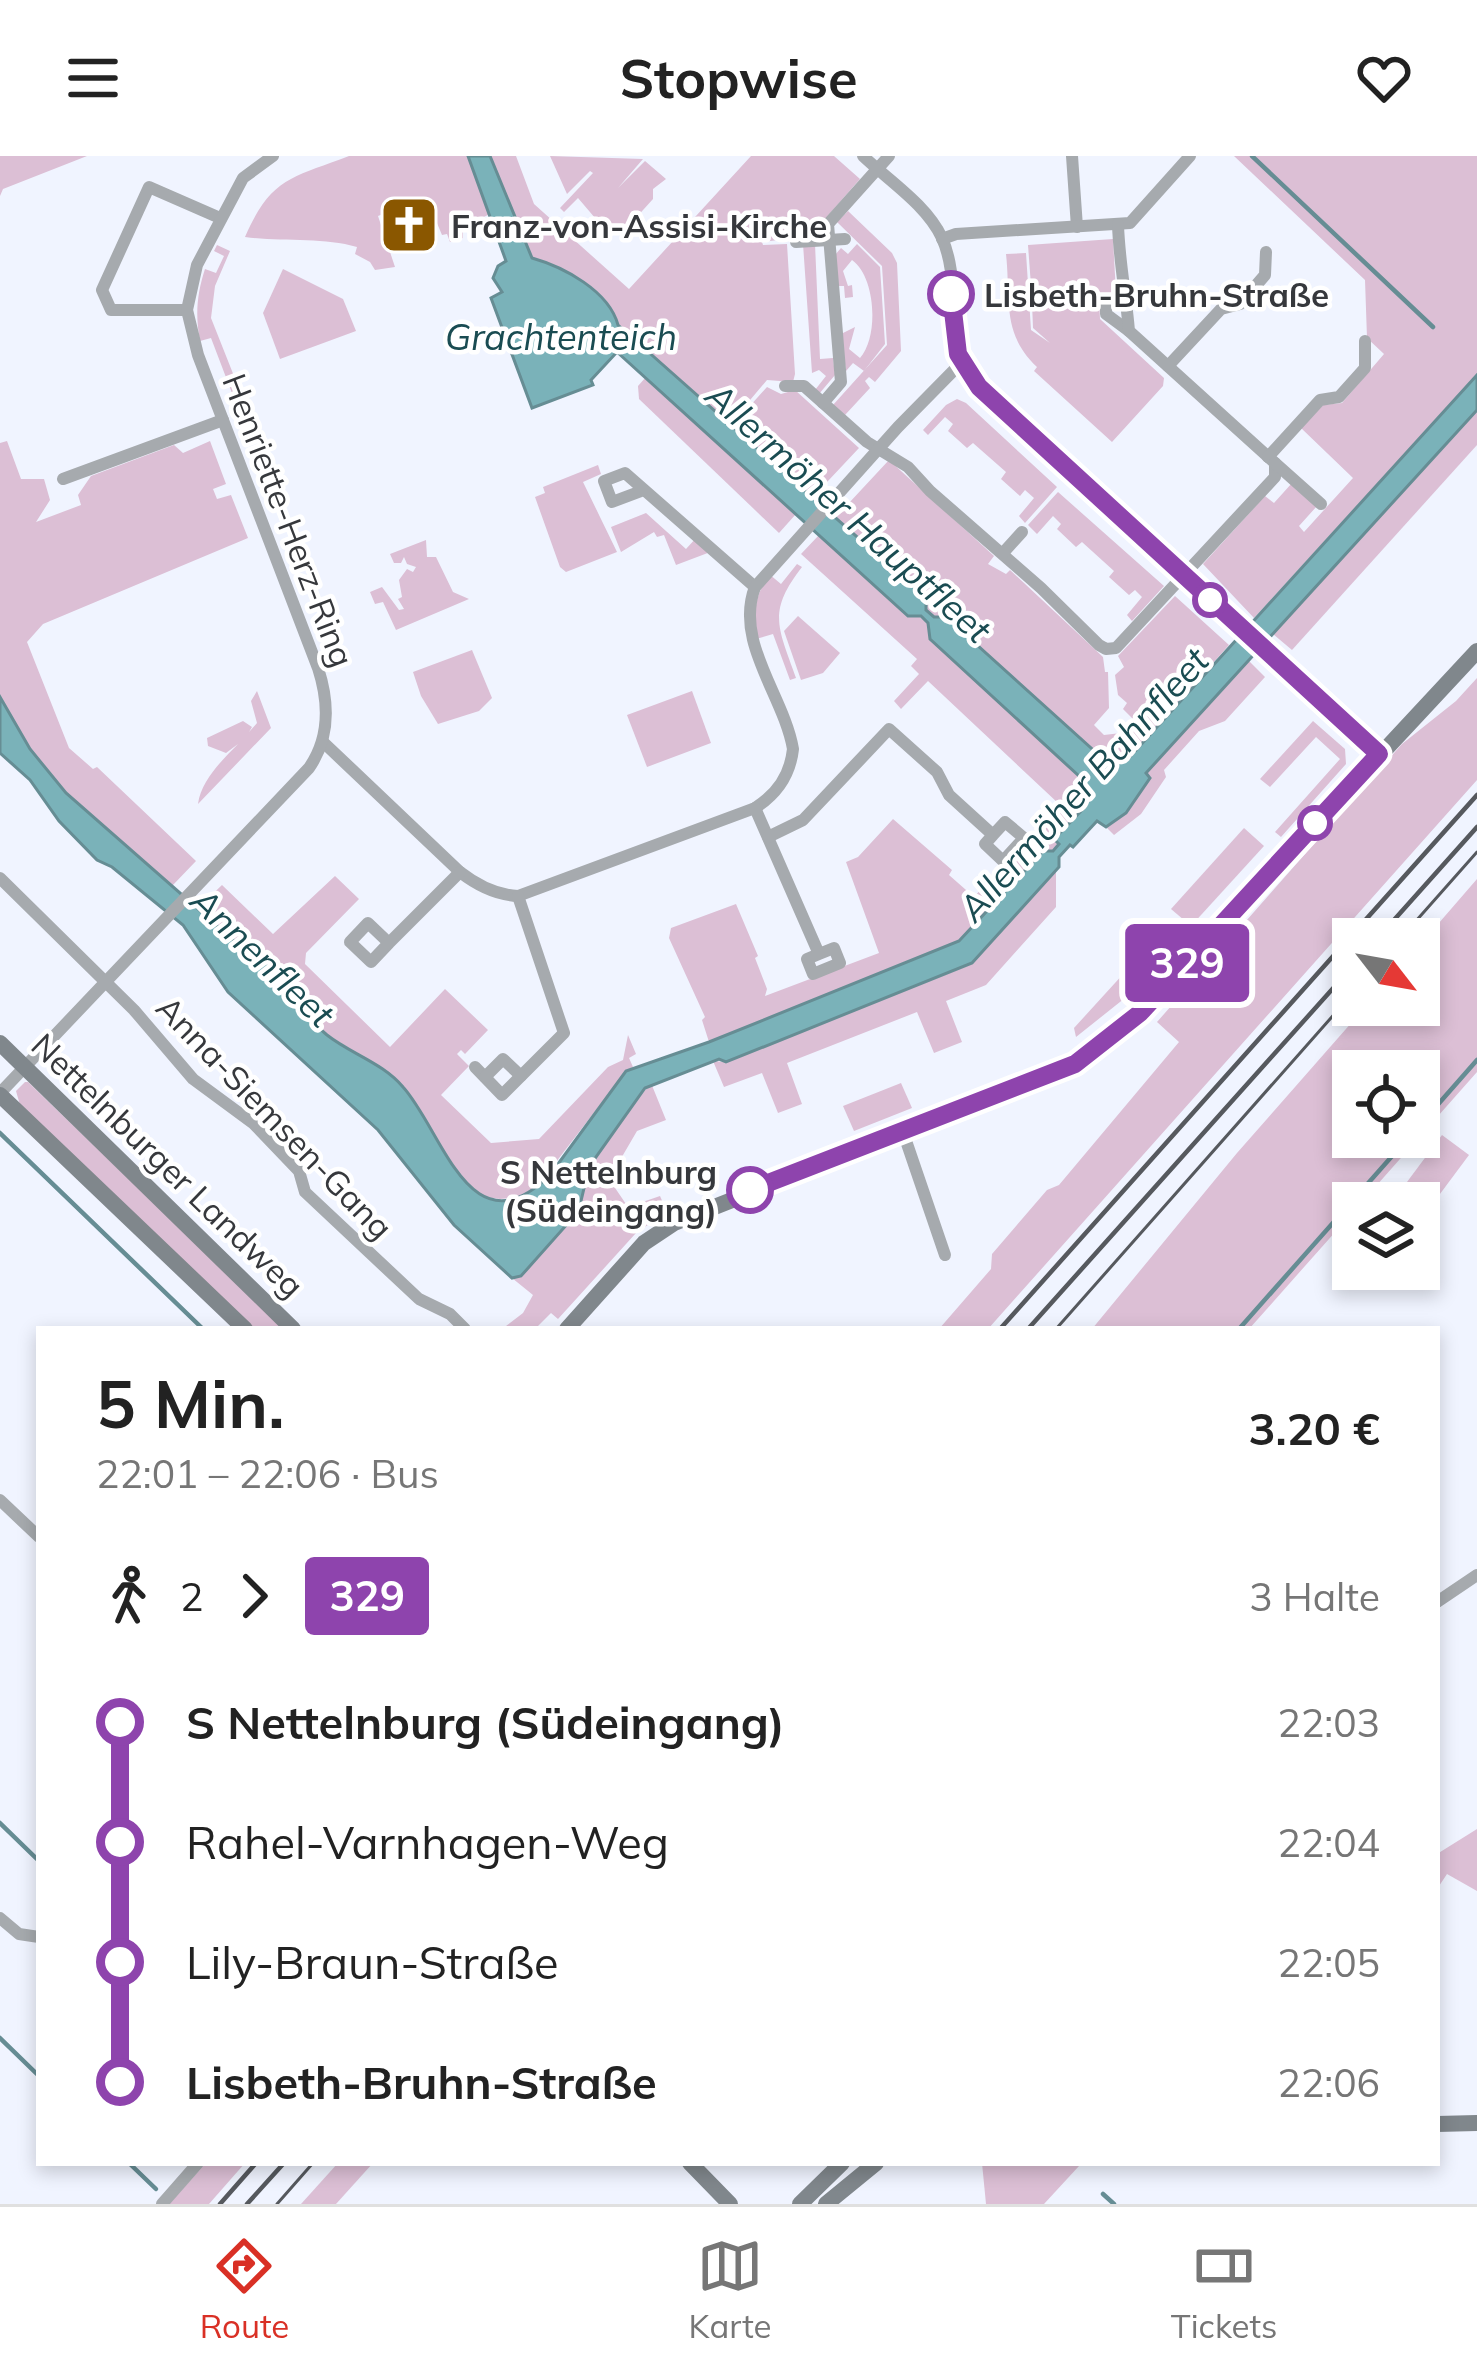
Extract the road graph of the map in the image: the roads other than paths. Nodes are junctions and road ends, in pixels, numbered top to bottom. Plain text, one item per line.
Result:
1 (272, 156) edge
2 (862, 156) edge
3 (889, 156) edge
4 (1072, 156) edge
5 (1190, 156) edge
6 (877, 170) junction
7 (220, 218) junction
8 (1118, 224) junction
9 (1077, 227) junction
10 (845, 238) dead end
11 (942, 239) junction
12 (829, 241) junction
13 (796, 242) dead end
14 (1266, 251) dead end
15 (1127, 302) junction
16 (188, 310) junction
17 (1129, 331) junction
18 (1365, 341) dead end
19 (962, 363) junction
20 (1168, 366) junction
21 (785, 386) dead end
22 (823, 403) junction
23 (223, 420) junction
24 (879, 448) junction
25 (1275, 466) junction
26 (63, 479) dead end
27 (644, 490) dead end
28 (1322, 505) dead end
29 (1022, 532) dead end
30 (1005, 560) junction
31 (1182, 575) junction
32 (755, 587) junction
33 (1477, 651) edge
34 (322, 742) junction
35 (1379, 754) junction
36 (754, 808) junction
37 (768, 837) junction
38 (986, 841) junction
39 (460, 872) junction
40 (0, 878) edge
41 (518, 896) junction
42 (394, 923) dead end
43 (385, 940) junction
44 (809, 956) junction
45 (105, 982) junction
46 (0, 1043) edge
47 (24, 1066) junction
48 (520, 1076) junction
49 (0, 1094) edge
50 (903, 1132) junction
51 (945, 1255) dead end
52 (242, 1326) edge
53 (290, 1326) edge
54 (462, 1326) edge
55 (570, 1326) edge
56 (0, 1500) edge
57 (36, 1534) edge
58 (1477, 1575) edge
59 (1440, 1600) edge
60 (0, 1918) edge
61 (36, 1937) edge
62 (1477, 2123) edge
63 (1440, 2124) edge
64 (195, 2166) edge
65 (693, 2166) edge
66 (839, 2166) edge
67 (872, 2166) edge
68 (162, 2204) edge
69 (730, 2204) edge
70 (800, 2204) edge
71 (826, 2204) edge

1 - 7 street, Henriette-Herz-Ring
2 - 6 street
3 - 6 street
4 - 9 street
5 - 8 street
6 - 11 street
6 - 12 street
7 - 16 street, Henriette-Herz-Ring
7 - 16 street
8 - 9 street
8 - 15 street
9 - 11 street
10 - 12 street
11 - 19 street
12 - 13 street
12 - 22 street
14 - 20 street
15 - 17 street
15 - 17 street
16 - 23 street, Henriette-Herz-Ring
17 - 20 street
18 - 25 street
19 - 24 street
19 - 31 street
20 - 25 street
21 - 22 street
22 - 24 street
23 - 26 street
23 - 34 street, Henriette-Herz-Ring
24 - 30 street
24 - 32 street
25 - 28 street
25 - 31 street
27 - 32 street
29 - 30 street
30 - 31 street
31 - 35 street
32 - 36 street
33 - 35 street
34 - 39 street
34 - 45 street
35 - 50 street
36 - 37 street
36 - 41 street
37 - 38 street
37 - 44 street
38 - 38 street
39 - 41 street
39 - 43 street
40 - 45 street, Anna-Siemsen-Gang
41 - 48 street
42 - 43 street
43 - 43 street
44 - 44 street
45 - 47 street
45 - 54 street, Anna-Siemsen-Gang
46 - 47 street, Nettelnburger Landweg
47 - 49 street
47 - 53 street, Nettelnburger Landweg
48 - 48 street
49 - 52 street, Nettelnburger Landweg
50 - 51 street
50 - 55 street
56 - 57 street
58 - 59 street
60 - 61 street
62 - 63 street
64 - 68 street
65 - 69 street
66 - 70 street
67 - 71 street

